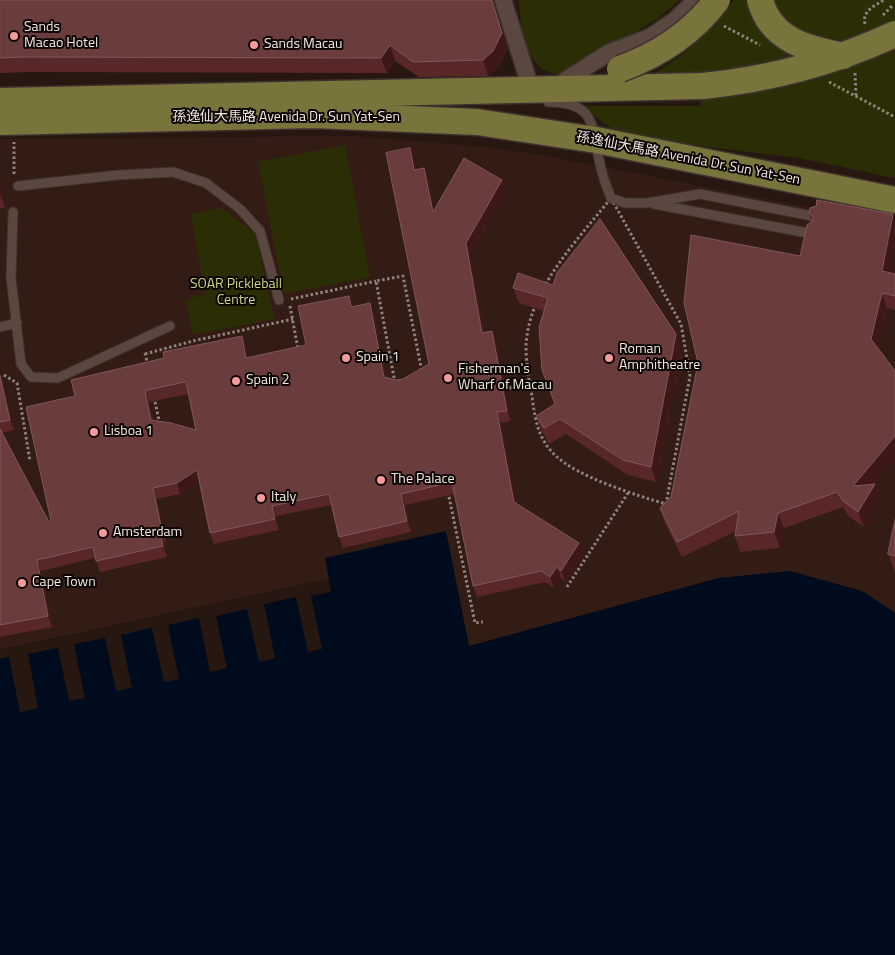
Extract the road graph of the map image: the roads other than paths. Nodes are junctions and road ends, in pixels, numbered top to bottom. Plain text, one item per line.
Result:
1 (503, 0) edge
2 (696, 0) edge
3 (717, 0) edge
4 (760, 0) edge
5 (895, 34) edge
6 (844, 56) junction
7 (534, 93) junction
8 (4, 117) edge
9 (596, 140) junction
10 (895, 184) edge
11 (18, 186) dead end
12 (895, 200) edge
13 (647, 203) junction
14 (13, 212) dead end
15 (817, 217) edge
16 (813, 234) edge
17 (278, 300) road end
18 (17, 322) junction
19 (170, 326) dead end
20 (0, 327) edge

1 - 7 street
2 - 7 street
3 - 7 main road, bridge
4 - 6 main road, bridge
5 - 6 main road, 孫逸仙大馬路 Avenida Dr. Sun Yat-Sen, bridge
6 - 7 main road, 孫逸仙大馬路 Avenida Dr. Sun Yat-Sen, bridge
7 - 8 main road, 孫逸仙大馬路 Avenida Dr. Sun Yat-Sen
7 - 9 lane
8 - 9 main road, 孫逸仙大馬路 Avenida Dr. Sun Yat-Sen
9 - 10 main road
9 - 12 main road, 孫逸仙大馬路 Avenida Dr. Sun Yat-Sen
9 - 13 lane
11 - 17 lane
13 - 15 lane
13 - 16 lane
14 - 18 lane
18 - 19 lane
18 - 20 lane

